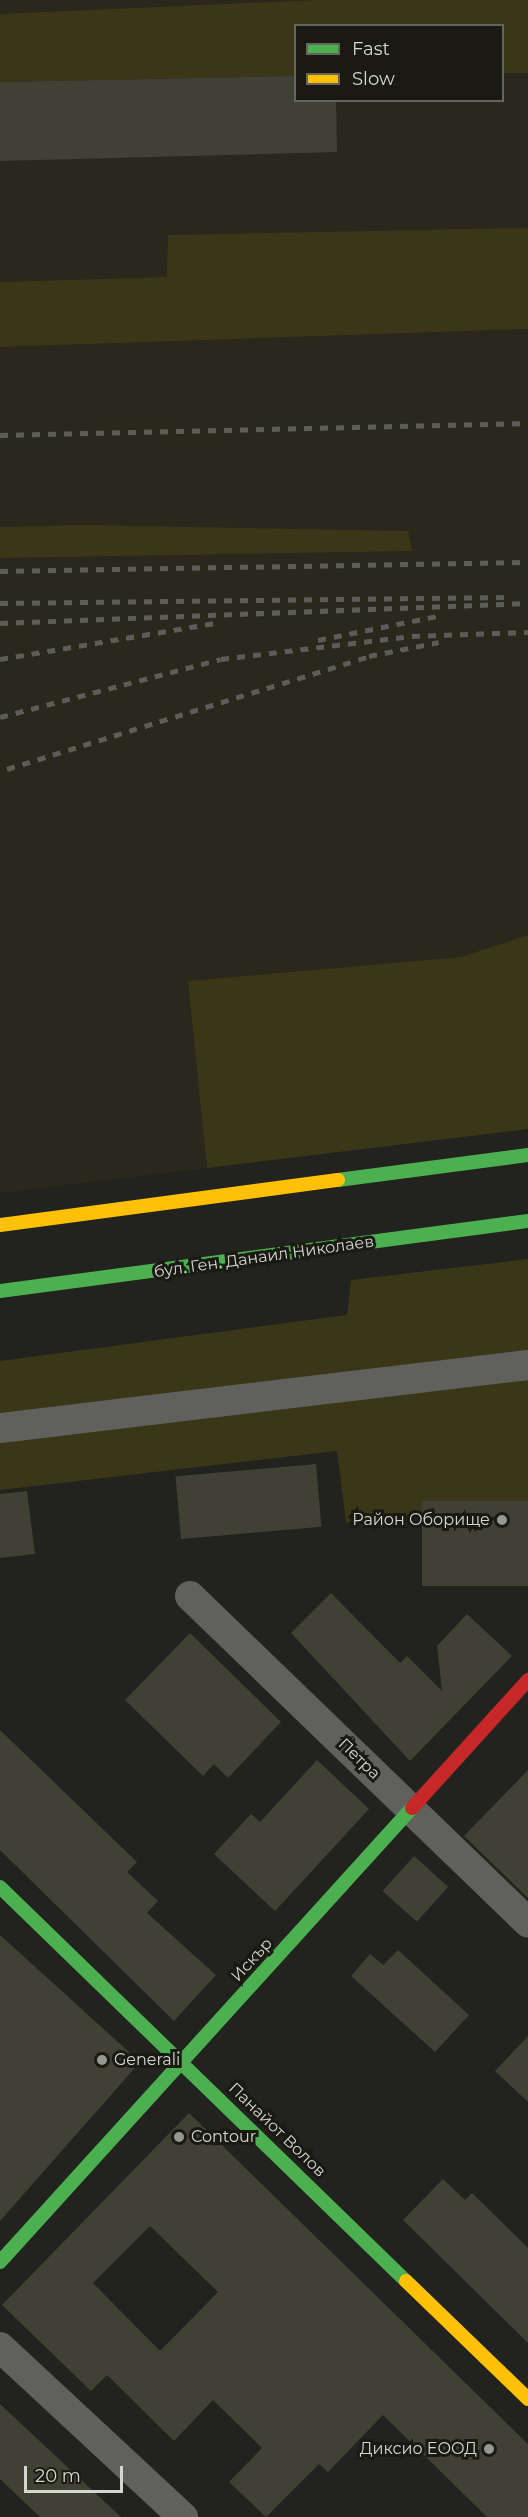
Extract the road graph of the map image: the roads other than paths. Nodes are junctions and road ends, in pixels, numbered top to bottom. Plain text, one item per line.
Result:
1 (528, 1155) edge
2 (528, 1221) edge
3 (0, 1225) edge
4 (0, 1291) edge
5 (528, 1365) edge
6 (0, 1428) edge
7 (190, 1596) dead end
8 (528, 1680) edge
9 (411, 1810) junction
10 (0, 1887) edge
11 (528, 1922) edge
12 (183, 2061) junction
13 (0, 2262) edge
14 (0, 2347) edge
15 (528, 2399) edge
16 (183, 2517) edge

1 - 3 street
2 - 4 street, бул. Ген. Данаил Николаев
5 - 6 street
7 - 9 street, Петра
8 - 9 street, Искър
9 - 11 street, Петра
9 - 12 street, Искър
10 - 12 street, Панайот Волов
12 - 13 street, Искър
12 - 15 street, Панайот Волов
14 - 16 street

